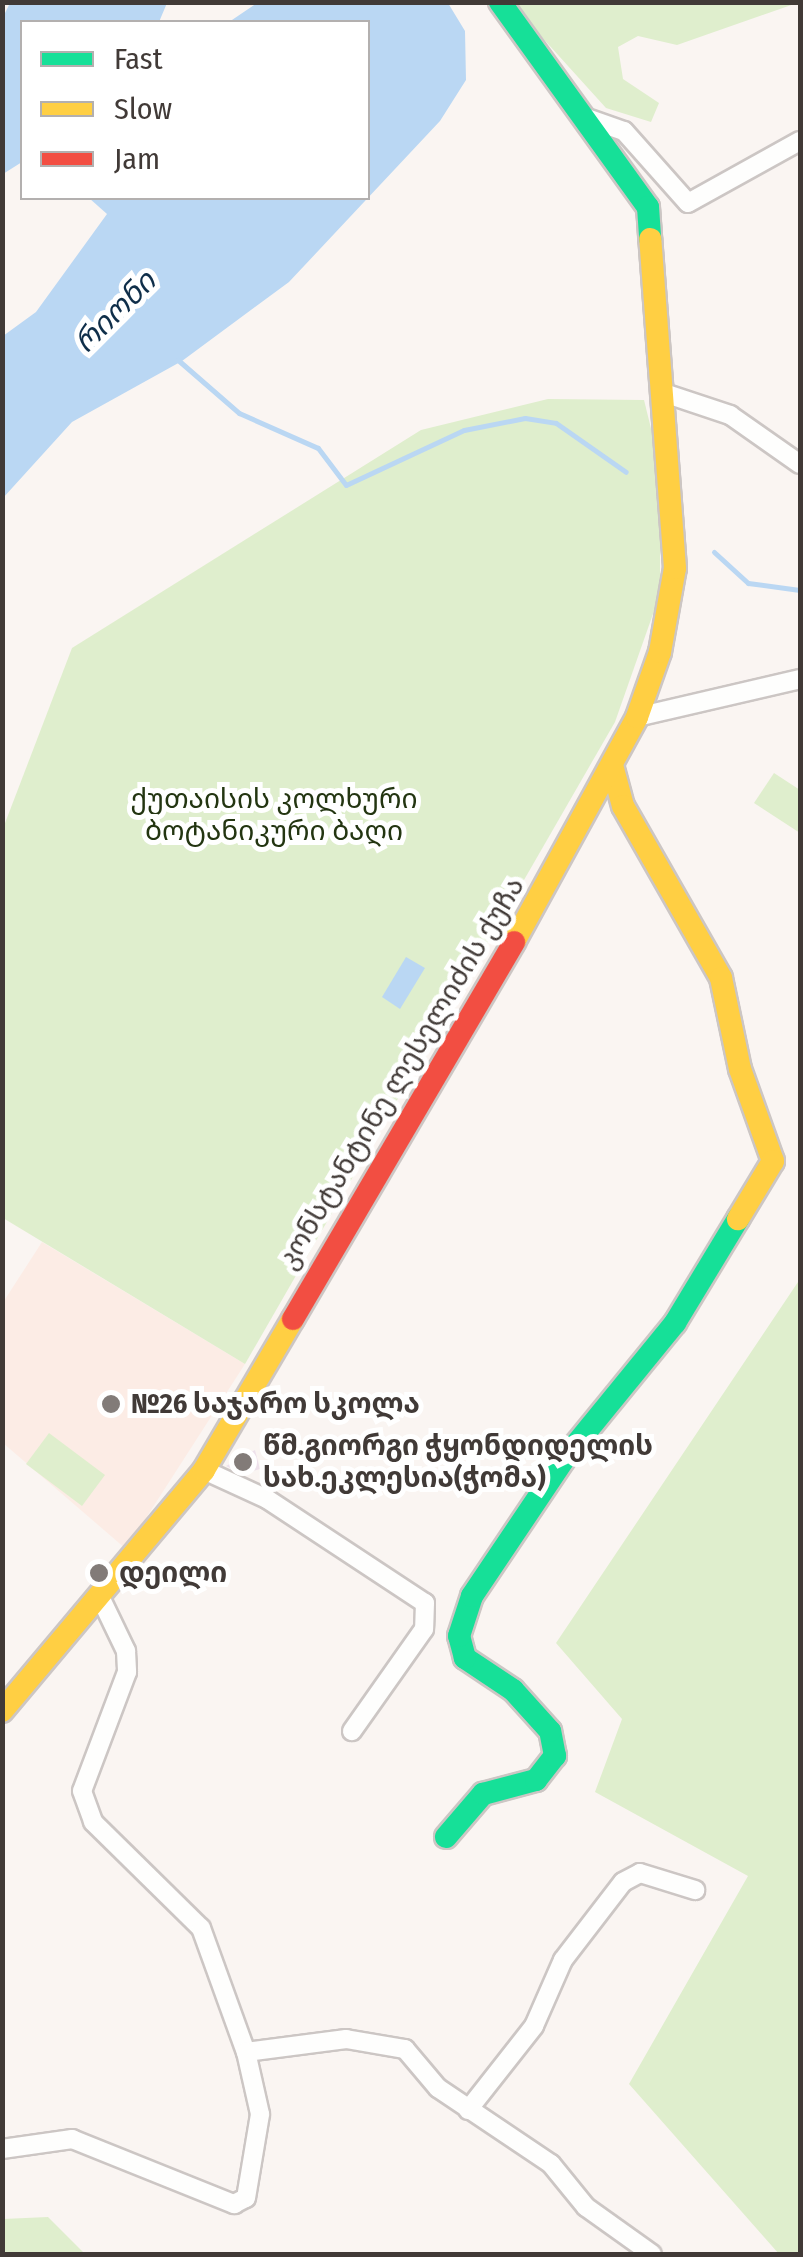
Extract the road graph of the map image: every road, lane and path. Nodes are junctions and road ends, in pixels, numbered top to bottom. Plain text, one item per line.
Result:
1 (500, 2) edge
2 (584, 117) junction
3 (800, 141) edge
4 (664, 392) junction
5 (800, 464) edge
6 (800, 679) edge
7 (637, 716) junction
8 (612, 766) junction
9 (204, 1470) junction
10 (101, 1600) junction
11 (2, 1711) edge
12 (352, 1731) dead end
13 (446, 1837) dead end
14 (695, 1890) dead end
15 (246, 2052) junction
16 (468, 2110) junction
17 (2, 2149) edge
18 (652, 2254) edge

1 - 2 main road, კონსტანტინე ლესელიძის ქუჩა
2 - 3 street
2 - 4 main road, კონსტანტინე ლესელიძის ქუჩა
4 - 5 street
4 - 7 main road, კონსტანტინე ლესელიძის ქუჩა
6 - 7 street
7 - 8 main road, კონსტანტინე ლესელიძის ქუჩა
8 - 9 main road, კონსტანტინე ლესელიძის ქუჩა
8 - 13 main road
9 - 10 main road, კონსტანტინე ლესელიძის ქუჩა
9 - 12 street
10 - 11 main road, კონსტანტინე ლესელიძის ქუჩა
10 - 15 street
14 - 16 street
15 - 16 street
15 - 17 street
16 - 18 street

